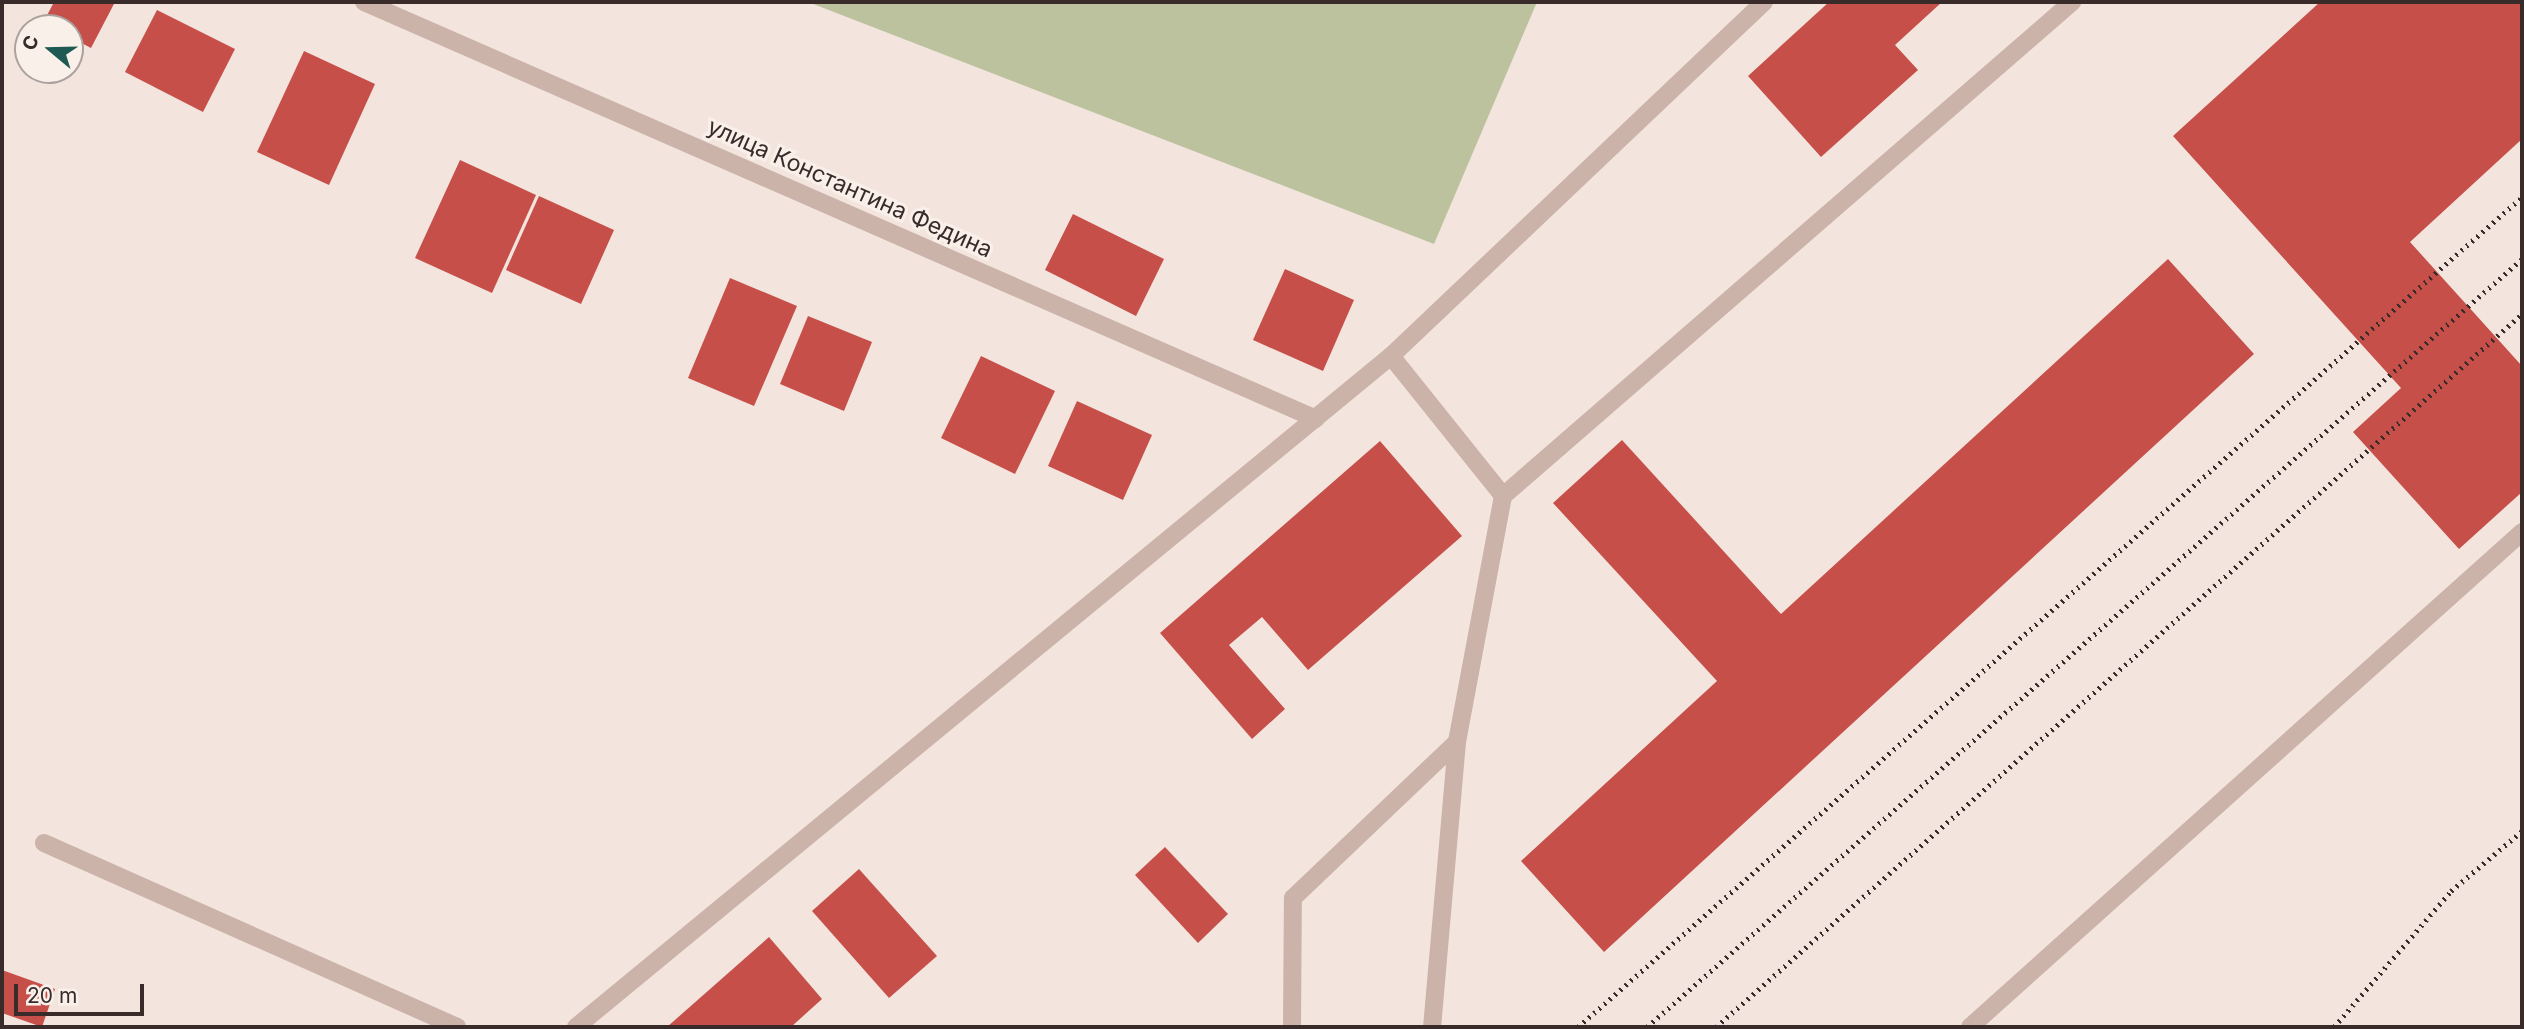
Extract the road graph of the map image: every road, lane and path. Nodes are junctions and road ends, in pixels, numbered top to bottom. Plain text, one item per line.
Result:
1 (364, 2) edge
2 (1764, 2) edge
3 (2072, 2) edge
4 (1391, 356) junction
5 (1316, 419) junction
6 (1503, 496) junction
7 (2522, 532) edge
8 (1457, 742) junction
9 (44, 843) dead end
10 (457, 1027) edge
11 (576, 1027) edge
12 (1292, 1027) edge
13 (1432, 1027) edge
14 (1970, 1027) edge

1 - 5 street, улица Константина Федина
2 - 4 street
3 - 6 street
4 - 5 street
4 - 6 street
5 - 11 street
6 - 8 street
7 - 14 street
8 - 12 street
8 - 13 street
9 - 10 street

